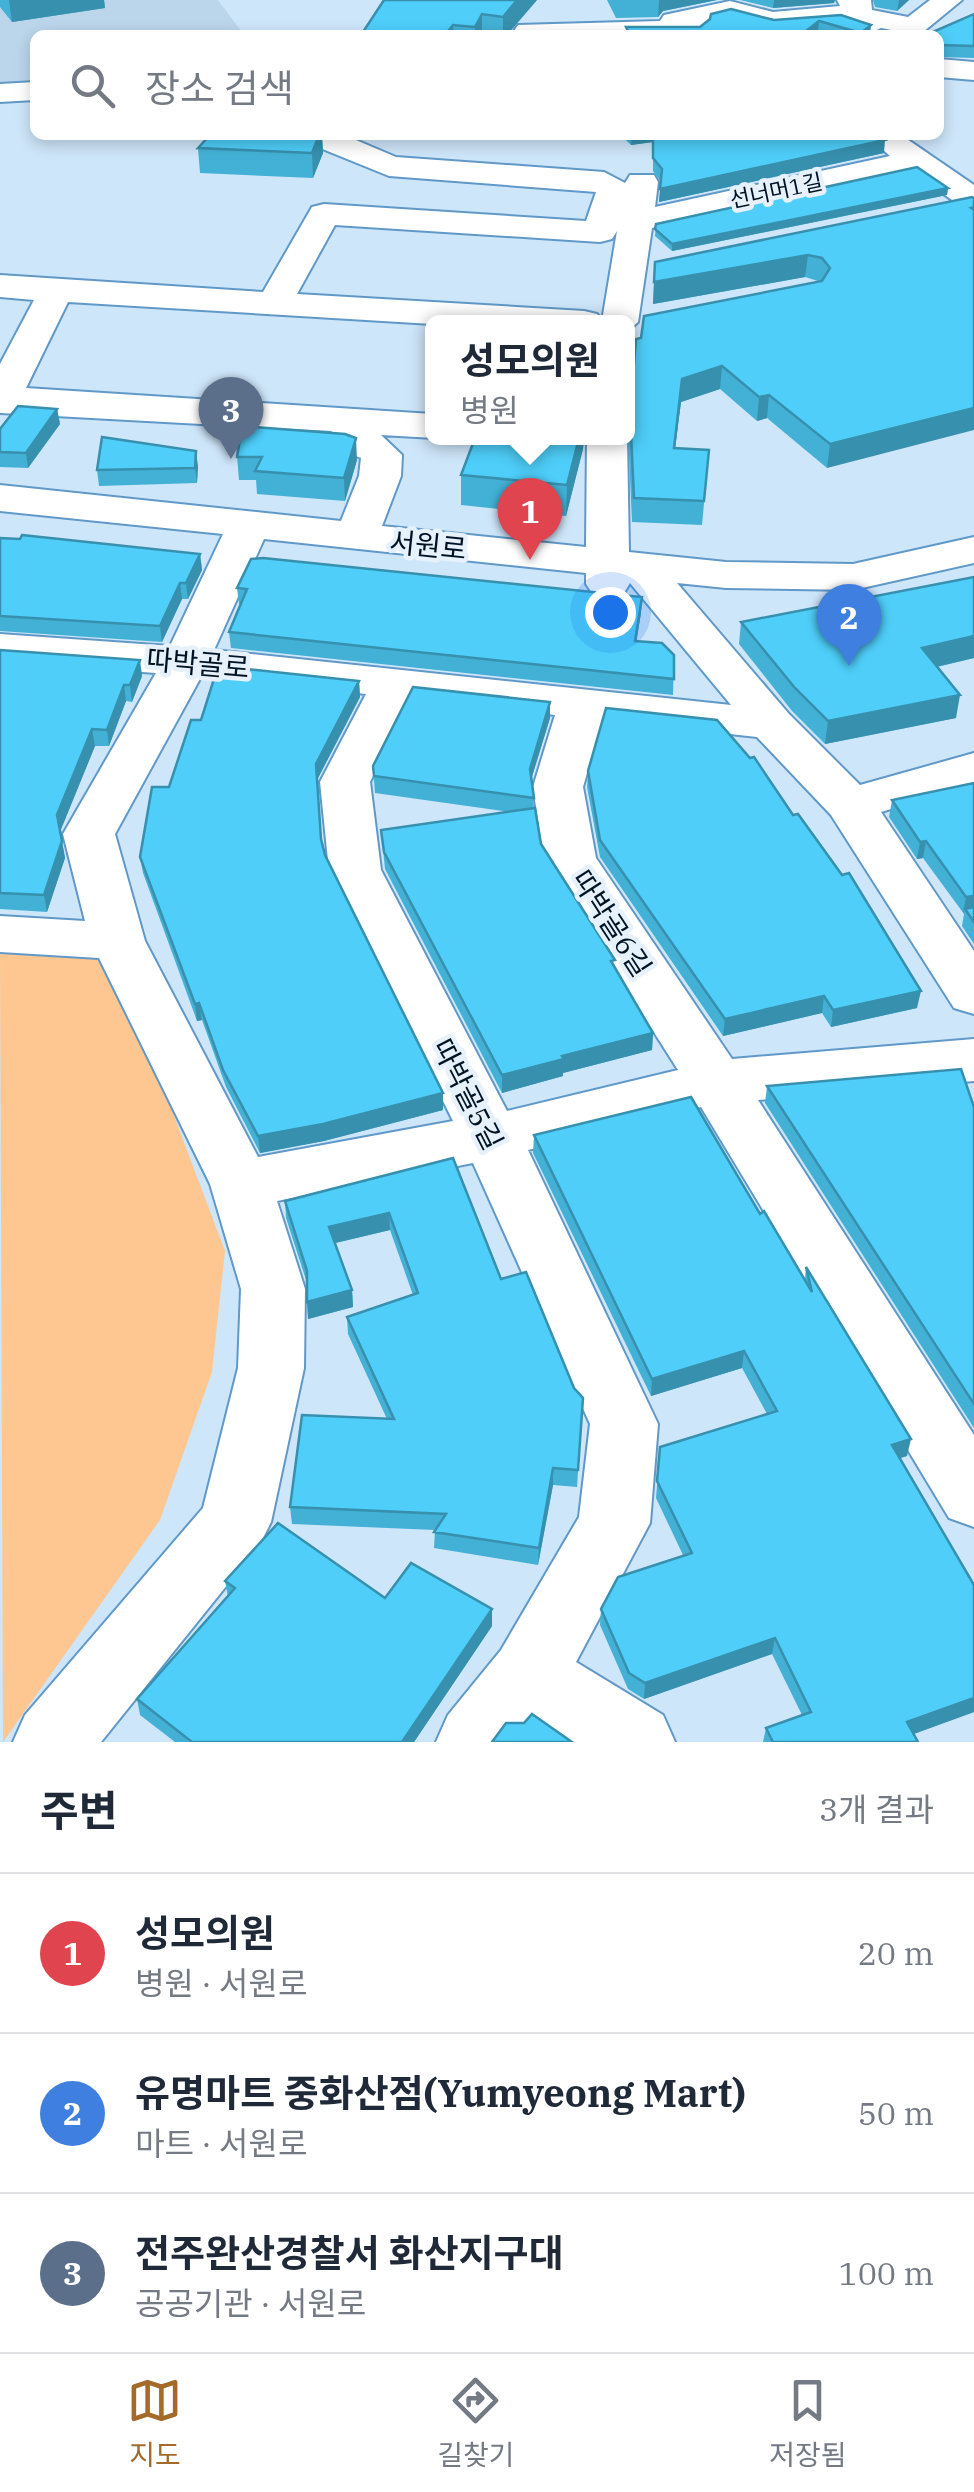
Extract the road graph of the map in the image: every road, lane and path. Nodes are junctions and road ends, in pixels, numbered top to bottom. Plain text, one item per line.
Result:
1 (843, 0) edge
2 (628, 5) dead end
3 (949, 19) edge
4 (868, 26) edge
5 (693, 28) edge
6 (657, 30) edge
7 (944, 68) edge
8 (974, 71) edge
9 (30, 90) edge
10 (0, 93) edge
11 (30, 106) edge
12 (0, 107) edge
13 (316, 140) edge
14 (399, 140) edge
15 (887, 140) edge
16 (916, 160) junction
17 (974, 202) edge
18 (936, 211) edge
19 (637, 221) junction
20 (666, 267) edge
21 (628, 275) junction
22 (0, 286) edge
23 (56, 291) junction
24 (274, 304) junction
25 (463, 315) edge
26 (621, 315) edge
27 (1, 399) edge
28 (425, 426) edge
29 (347, 440) edge
30 (607, 445) edge
31 (0, 498) edge
32 (0, 524) edge
33 (243, 537) junction
34 (356, 538) junction
35 (974, 550) edge
36 (974, 573) edge
37 (629, 576) junction
38 (0, 648) edge
39 (186, 661) junction
40 (395, 682) junction
41 (582, 701) junction
42 (772, 724) junction
43 (974, 768) edge
44 (850, 804) junction
45 (0, 934) edge
46 (118, 942) junction
47 (974, 994) edge
48 (974, 1060) edge
49 (716, 1082) junction
50 (490, 1137) junction
51 (242, 1184) junction
52 (974, 1496) edge
53 (528, 1675) junction
54 (76, 1735) edge
55 (475, 1742) edge
56 (636, 1742) edge

1 - 3 street
2 - 5 street
4 - 5 street
5 - 6 street
7 - 8 street
9 - 10 street
11 - 12 street
13 - 24 street
14 - 19 street
15 - 16 street
16 - 17 street
16 - 19 street, 선너머1길
17 - 18 street
19 - 21 street
20 - 21 street
21 - 26 street
22 - 23 street
23 - 24 street
23 - 27 street
24 - 25 street
27 - 28 street
29 - 34 street
30 - 37 street
31 - 33 street, 서원로
32 - 33 street, 서원로
33 - 34 street, 서원로
33 - 37 street, 서원로
33 - 39 street
34 - 37 street, 서원로
35 - 37 street, 서원로
36 - 37 street, 서원로
37 - 42 street
38 - 39 street, 따박골로
39 - 40 street, 따박골로
39 - 46 street
40 - 41 street
40 - 50 street, 따박골5길
41 - 42 street
41 - 49 street, 따박골6길
42 - 44 street
43 - 44 street
44 - 47 street
45 - 46 street
46 - 51 street
48 - 49 street
49 - 50 street
49 - 52 street, 따박골6길
50 - 51 street
50 - 53 street, 따박골5길
51 - 54 street
53 - 55 street, 따박골5길
53 - 56 street

